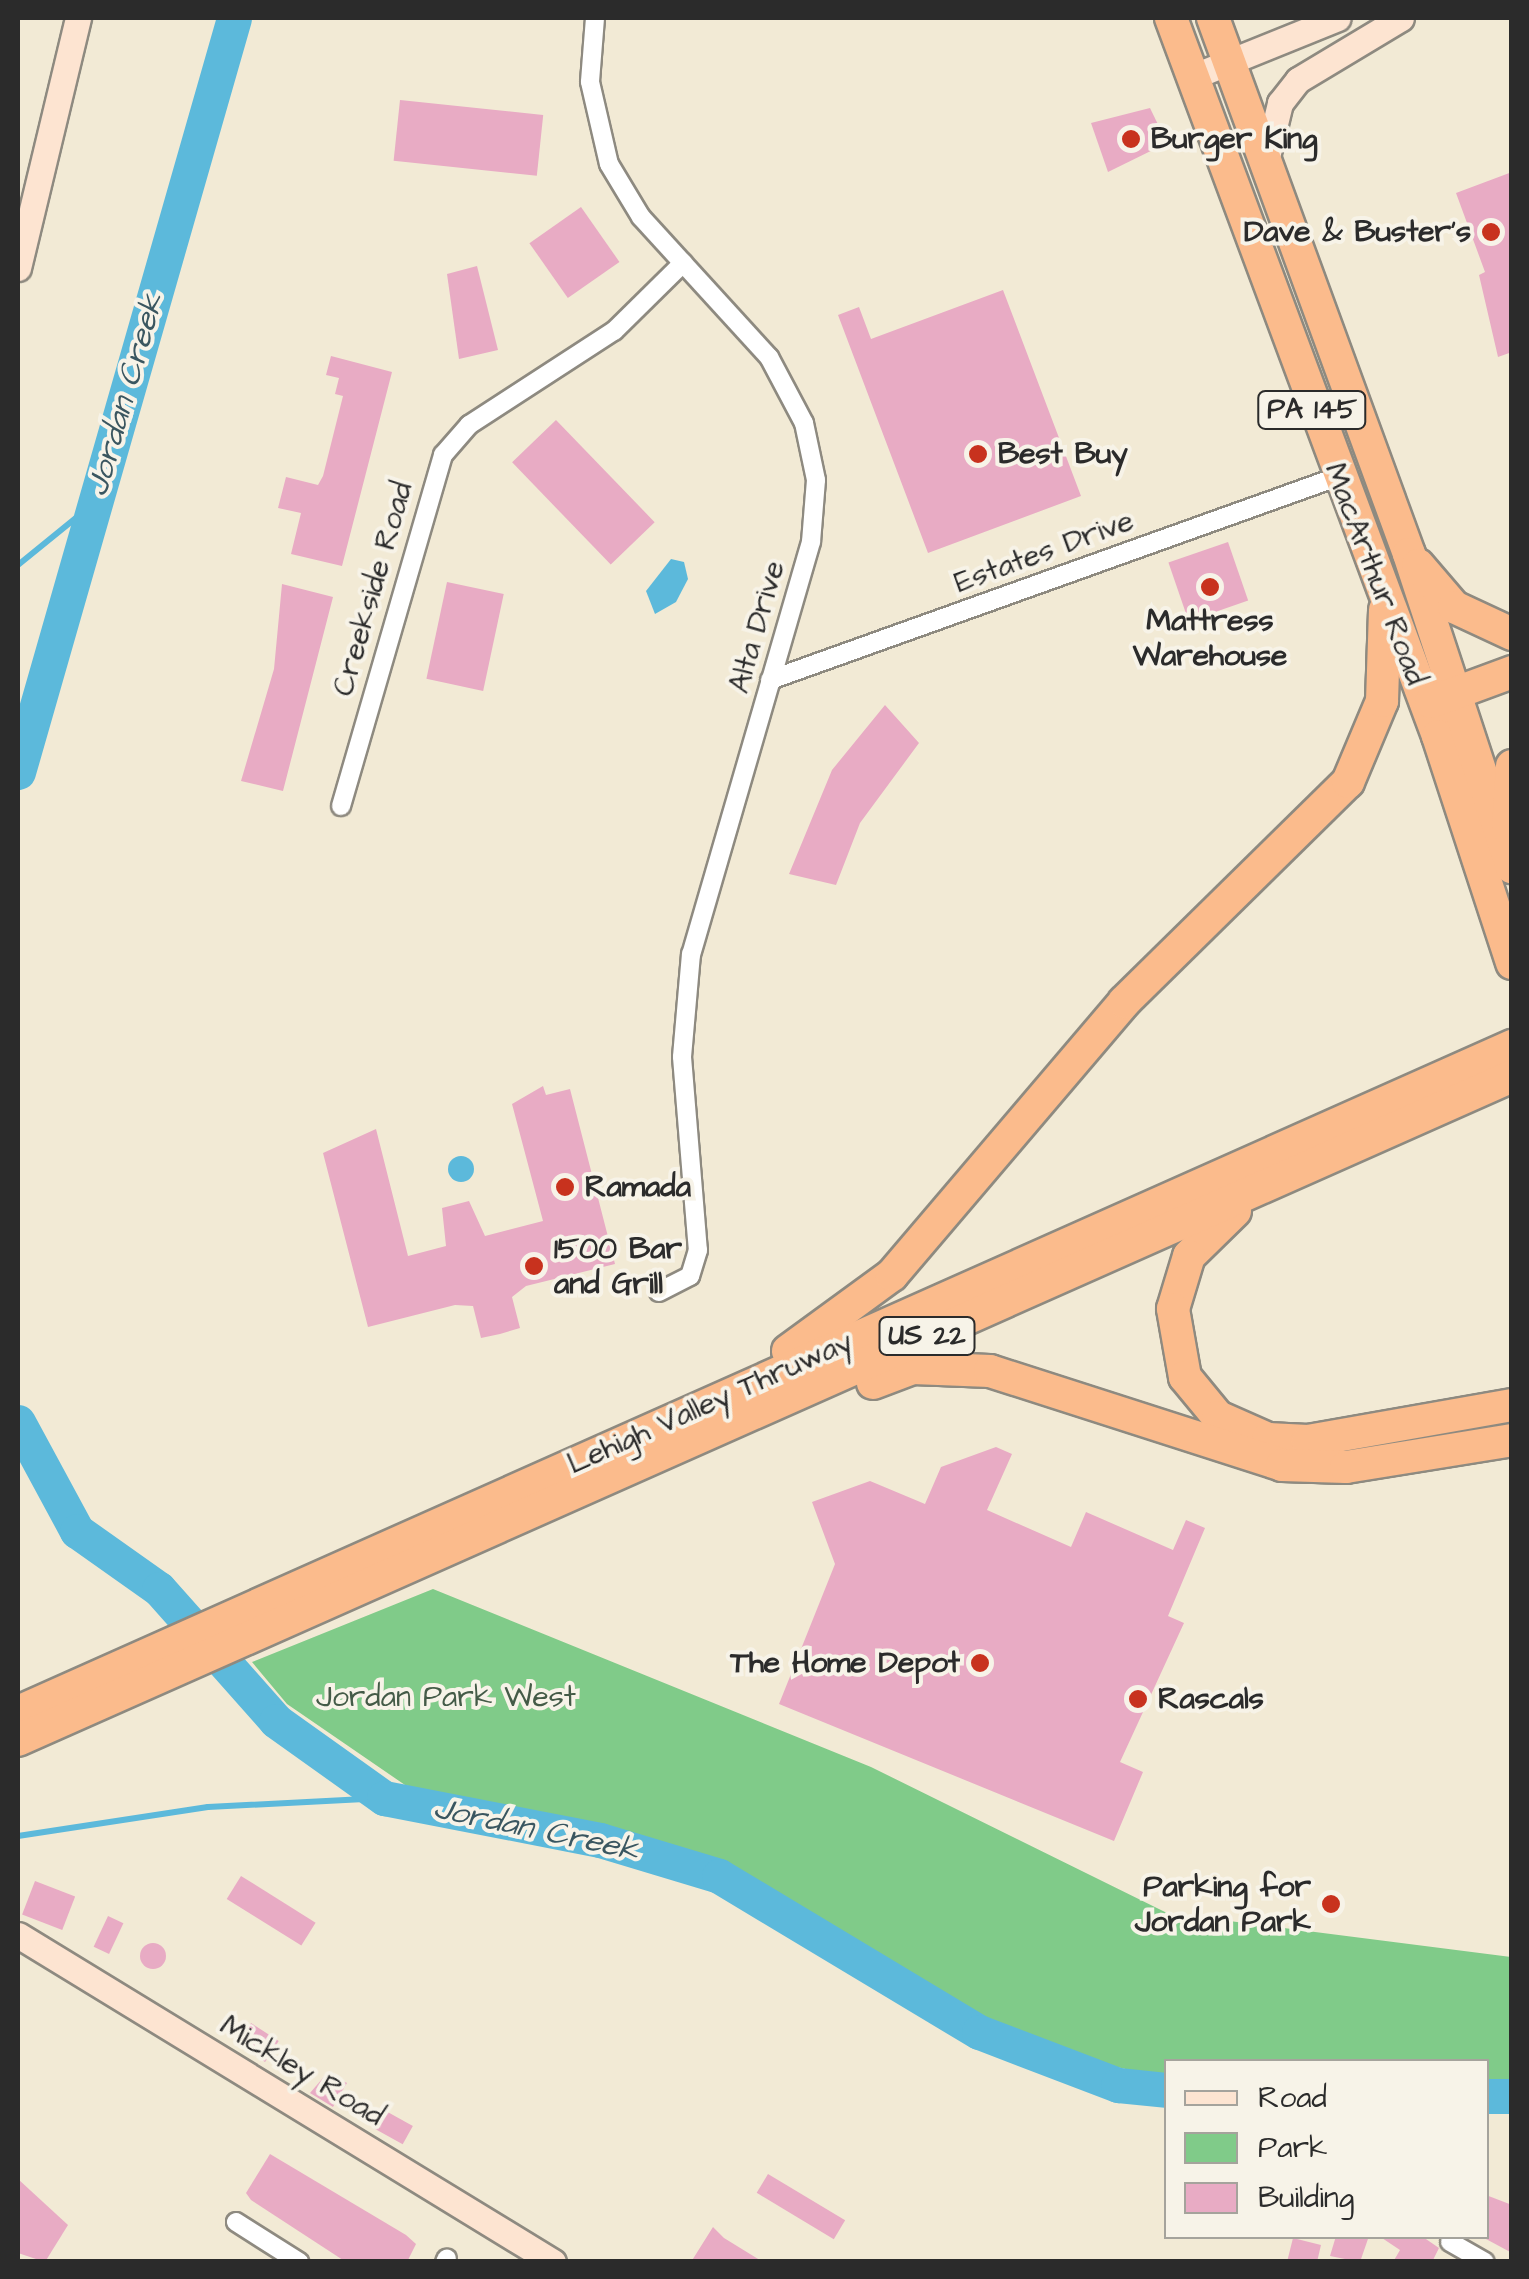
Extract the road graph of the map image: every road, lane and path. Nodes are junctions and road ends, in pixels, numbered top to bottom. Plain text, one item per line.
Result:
1 (596, 18) edge
2 (1171, 18) edge
3 (1213, 18) edge
4 (1338, 18) edge
5 (1401, 18) edge
6 (73, 19) edge
7 (1230, 63) junction
8 (1192, 77) junction
9 (1266, 161) junction
10 (684, 263) junction
11 (18, 268) edge
12 (1337, 477) junction
13 (1409, 554) junction
14 (1385, 610) junction
15 (1512, 634) edge
16 (1512, 672) edge
17 (770, 680) junction
18 (1437, 700) junction
19 (1512, 766) edge
20 (341, 806) dead end
21 (1512, 842) edge
22 (1512, 867) edge
23 (1512, 962) edge
24 (1512, 1046) edge
25 (1512, 1076) edge
26 (1313, 1165) junction
27 (658, 1292) dead end
28 (709, 1403) junction
29 (1512, 1405) edge
30 (1512, 1440) edge
31 (541, 1508) junction
32 (343, 1581) junction
33 (136, 1673) junction
34 (18, 1712) edge
35 (18, 1740) edge
36 (18, 1936) edge
37 (236, 2222) dead end
38 (1450, 2242) dead end
39 (300, 2262) edge
40 (553, 2262) edge
41 (1485, 2262) edge

1 - 10 street, Alta Drive
2 - 8 highway, MacArthur Road / PA 145
3 - 7 highway, MacArthur Road / PA 145
4 - 7 street
5 - 9 street
6 - 11 street
7 - 8 street
7 - 9 highway, MacArthur Road / PA 145
8 - 12 highway, MacArthur Road / PA 145
9 - 13 highway, MacArthur Road / PA 145
10 - 17 street, Alta Drive
10 - 20 street, Creekside Road
12 - 14 highway, MacArthur Road / PA 145
12 - 17 street, Estates Drive
13 - 15 highway
13 - 18 highway, MacArthur Road / PA 145
14 - 18 highway, MacArthur Road / PA 145
14 - 28 highway
16 - 18 highway
17 - 27 street, Alta Drive
18 - 22 highway, MacArthur Road / PA 145
18 - 23 highway, MacArthur Road / PA 145
19 - 21 highway
24 - 28 highway, Lehigh Valley Thruway / US 22
25 - 26 highway, Lehigh Valley Thruway / US 22
26 - 29 highway
26 - 31 highway, Lehigh Valley Thruway / US 22
28 - 32 highway, Lehigh Valley Thruway / US 22
30 - 31 highway
31 - 32 highway, Lehigh Valley Thruway / US 22
32 - 33 highway, Lehigh Valley Thruway / US 22
33 - 34 highway, Lehigh Valley Thruway / US 22
33 - 35 highway, Lehigh Valley Thruway / US 22
36 - 40 street, Mickley Road
37 - 39 street
38 - 41 street

